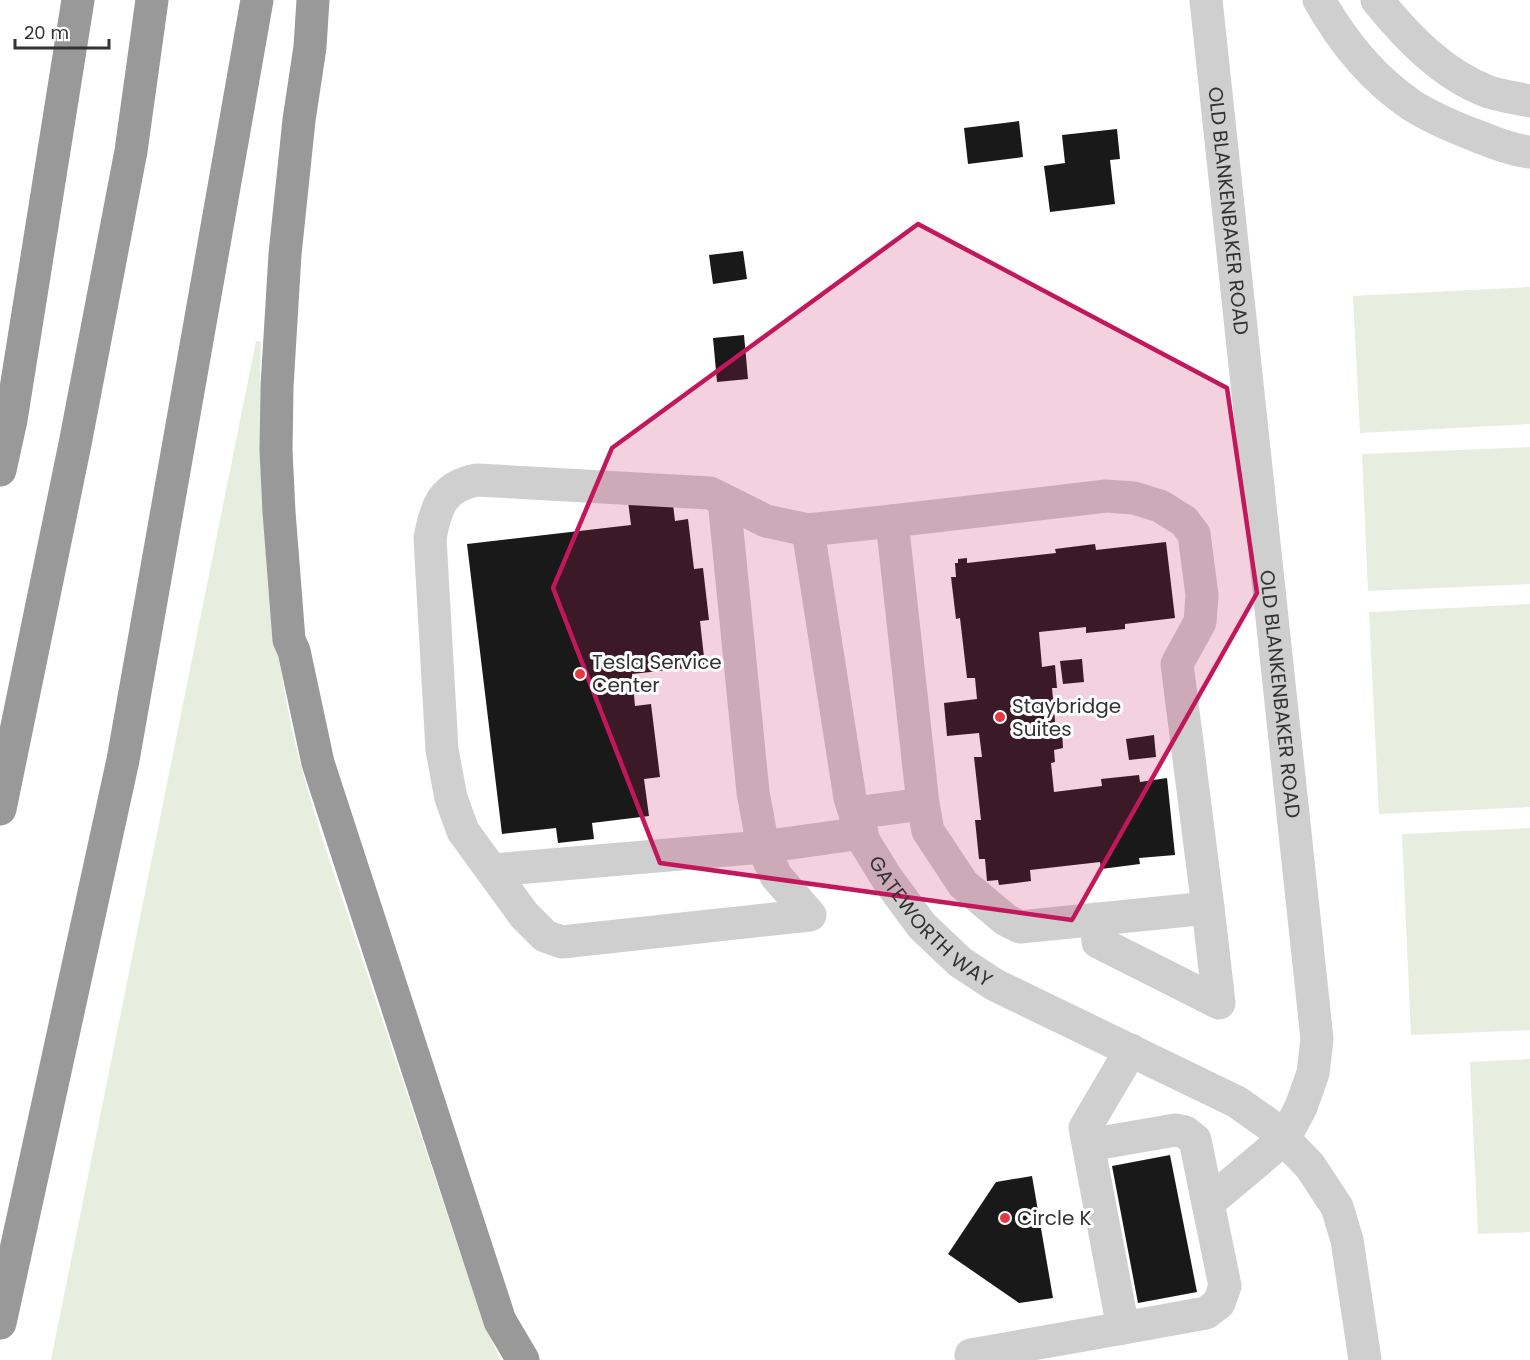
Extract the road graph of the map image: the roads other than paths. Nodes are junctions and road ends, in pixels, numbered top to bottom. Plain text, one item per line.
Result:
1 (78, 0) edge
2 (153, 0) edge
3 (257, 0) edge
4 (313, 0) edge
5 (1206, 0) edge
6 (1319, 0) edge
7 (1377, 0) edge
8 (1530, 101) edge
9 (53, 151) junction
10 (1530, 152) edge
11 (0, 341) edge
12 (0, 471) edge
13 (724, 500) junction
14 (892, 521) junction
15 (808, 530) junction
16 (922, 804) junction
17 (0, 809) edge
18 (858, 823) junction
19 (763, 847) junction
20 (492, 870) junction
21 (1208, 908) junction
22 (1096, 919) junction
23 (1131, 1050) junction
24 (1284, 1139) junction
25 (1089, 1145) junction
26 (1208, 1203) junction
27 (0, 1323) edge
28 (1123, 1328) junction
29 (971, 1355) dead end
30 (523, 1360) edge
31 (1365, 1360) edge

1 - 9 highway
2 - 17 highway
3 - 27 highway
4 - 30 highway
5 - 24 street, OLD BLANKENBAKER ROAD
6 - 10 street
7 - 8 street
9 - 11 highway
9 - 12 highway
13 - 15 street
13 - 19 street
13 - 20 street
14 - 15 street
14 - 16 street
14 - 21 street
15 - 18 street, GATEWORTH WAY
16 - 18 street
16 - 22 street
18 - 19 street
18 - 23 street, GATEWORTH WAY
19 - 20 street
19 - 20 street
21 - 22 street
21 - 22 street
23 - 24 street, GATEWORTH WAY
23 - 25 street
24 - 26 street
24 - 31 street
25 - 26 street
25 - 28 street
26 - 28 street
28 - 29 street

